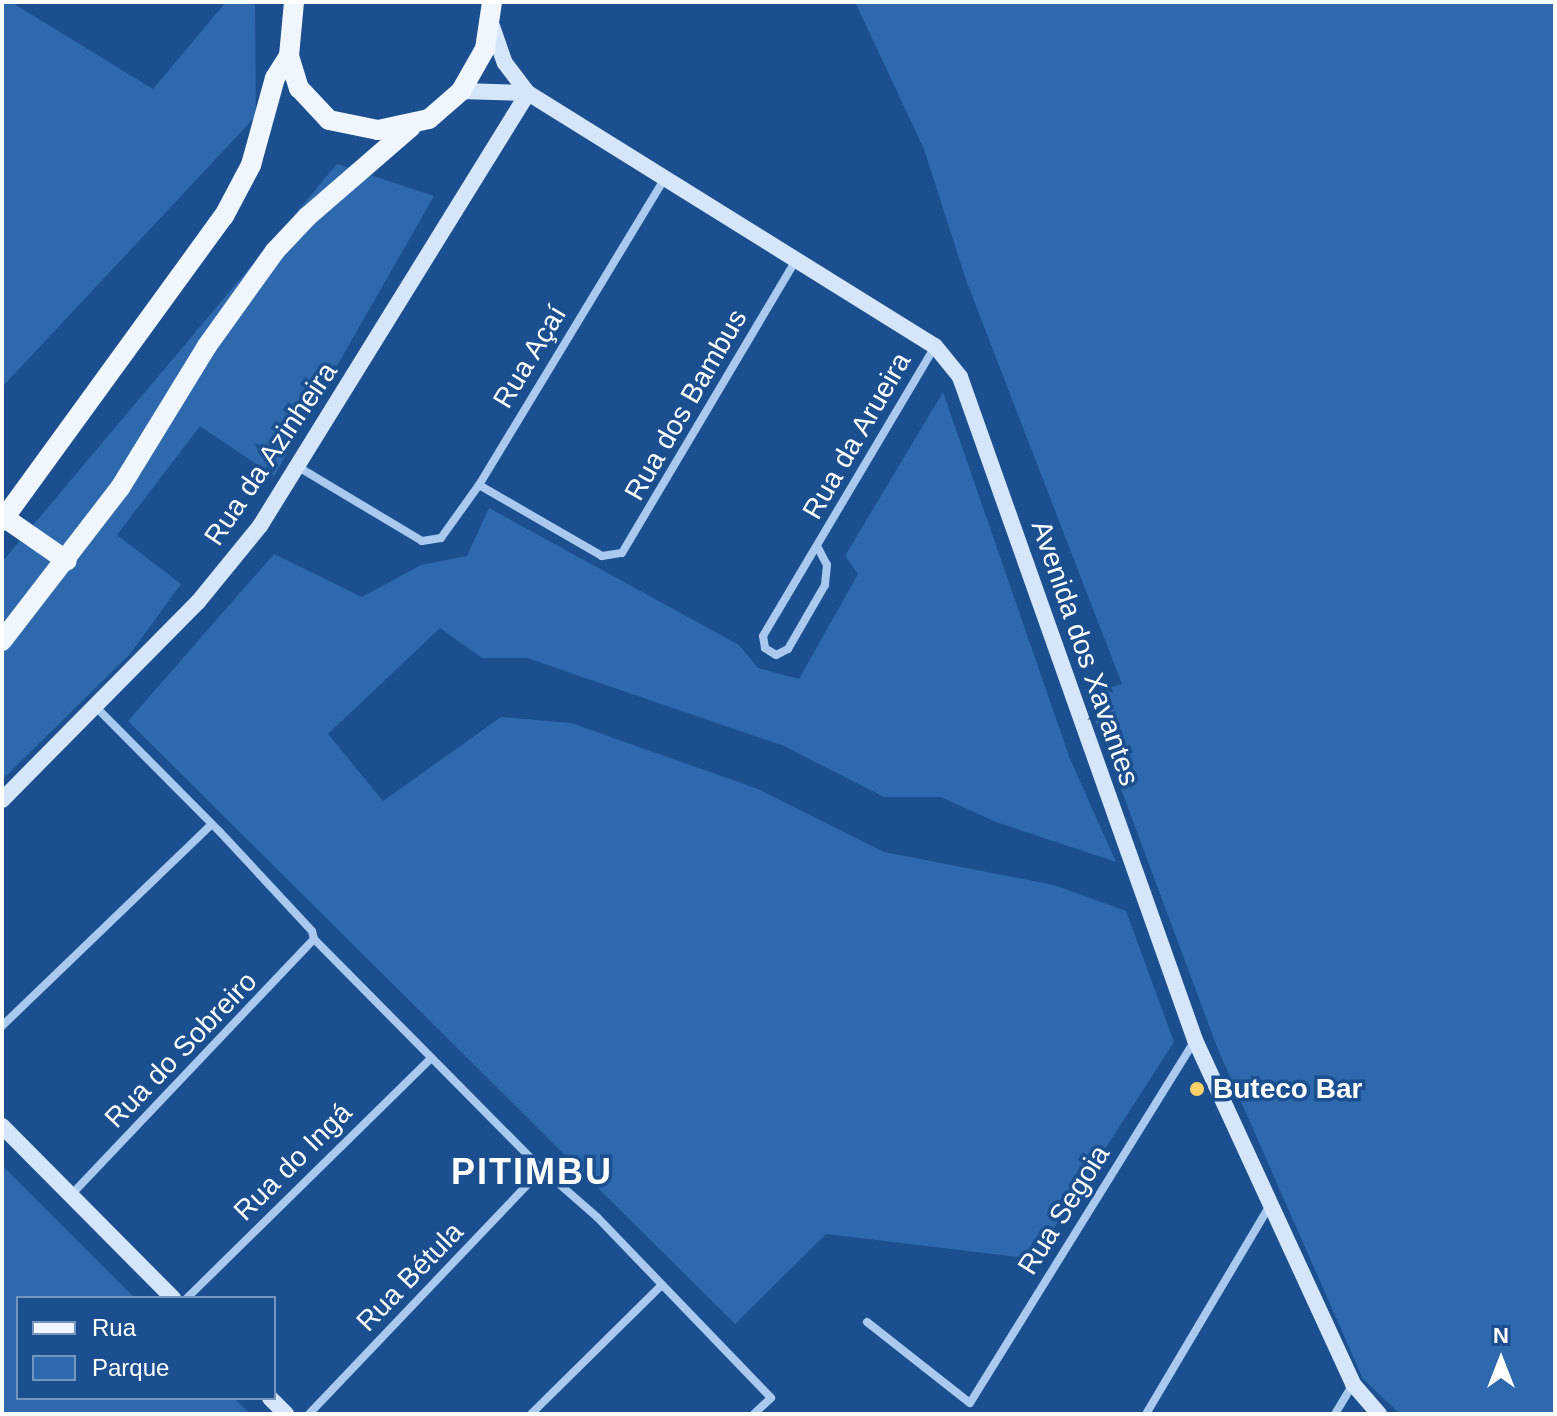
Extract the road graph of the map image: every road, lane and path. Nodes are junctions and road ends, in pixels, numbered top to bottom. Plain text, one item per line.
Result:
1 (492, 2) edge
2 (292, 4) edge
3 (492, 26) junction
4 (289, 56) junction
5 (461, 91) junction
6 (528, 93) junction
7 (411, 127) junction
8 (664, 179) junction
9 (796, 260) junction
10 (935, 346) junction
11 (300, 468) junction
12 (479, 485) junction
13 (4, 520) edge
14 (818, 548) junction
15 (67, 561) junction
16 (2, 641) edge
17 (96, 707) junction
18 (2, 800) edge
19 (210, 826) junction
20 (313, 935) junction
21 (2, 1026) edge
22 (1195, 1040) junction
23 (431, 1058) junction
24 (2, 1126) edge
25 (542, 1169) junction
26 (71, 1195) junction
27 (1270, 1204) junction
28 (660, 1287) junction
29 (171, 1296) edge
30 (189, 1296) edge
31 (867, 1322) dead end
32 (1353, 1384) junction
33 (309, 1414) edge
34 (531, 1414) edge
35 (754, 1414) edge
36 (1146, 1414) edge
37 (1335, 1414) edge
38 (1379, 1414) edge

1 - 3 main road
2 - 4 main road
3 - 5 main road
3 - 6 main road, Avenida dos Xavantes
4 - 7 main road
4 - 13 main road
5 - 6 main road
5 - 7 main road
6 - 8 main road, Avenida dos Xavantes
6 - 11 main road, Rua da Azinheira
7 - 15 main road
8 - 9 main road, Avenida dos Xavantes
8 - 12 street, Rua Açaí
9 - 10 main road, Avenida dos Xavantes
9 - 12 street, Rua dos Bambus
10 - 14 street, Rua da Arueira
10 - 22 main road, Avenida dos Xavantes
11 - 12 street, Rua Açaí
11 - 17 main road, Rua da Azinheira
13 - 15 main road
14 - 14 street, Rua da Arueira
15 - 16 main road
17 - 18 main road, Rua da Azinheira
17 - 19 street
19 - 20 street
19 - 21 street
20 - 23 street
20 - 26 street, Rua do Sobreiro
22 - 27 main road, Avenida dos Xavantes
22 - 31 street, Rua Segoia
23 - 25 street
23 - 30 street, Rua do Ingá
24 - 26 main road
25 - 28 street
25 - 33 street, Rua Bétula
26 - 29 main road
27 - 32 main road, Avenida dos Xavantes
27 - 36 street
28 - 34 street
28 - 35 street
32 - 37 street
32 - 38 main road, Avenida dos Xavantes

